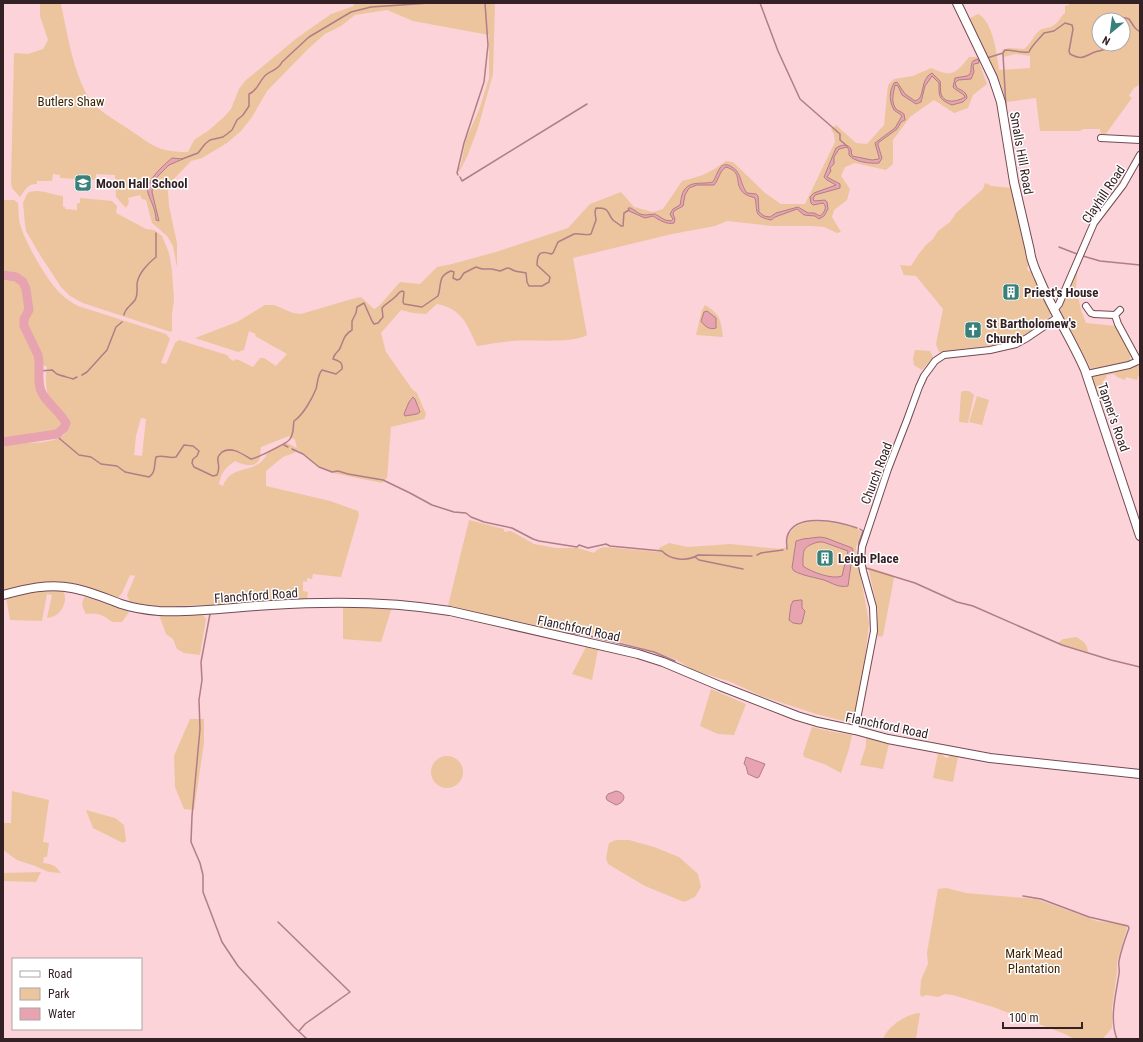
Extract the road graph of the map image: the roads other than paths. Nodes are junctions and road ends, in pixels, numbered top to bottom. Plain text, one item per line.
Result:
1 (957, 3) edge
2 (1101, 138) dead end
3 (1140, 140) edge
4 (1140, 155) edge
5 (1086, 306) dead end
6 (1091, 313) junction
7 (1056, 314) junction
8 (1088, 320) dead end
9 (1139, 361) edge
10 (1087, 374) junction
11 (1140, 536) edge
12 (3, 594) edge
13 (855, 730) junction
14 (1140, 774) edge

1 - 7 street, Smalls Hill Road
2 - 3 street
4 - 7 street, Clayhill Road
5 - 6 street
6 - 8 street
6 - 9 street
7 - 10 street, Tapner's Road
7 - 13 street, Church Road
9 - 10 street
10 - 11 street, Tapner's Road
12 - 13 street, Flanchford Road
13 - 14 street, Flanchford Road

